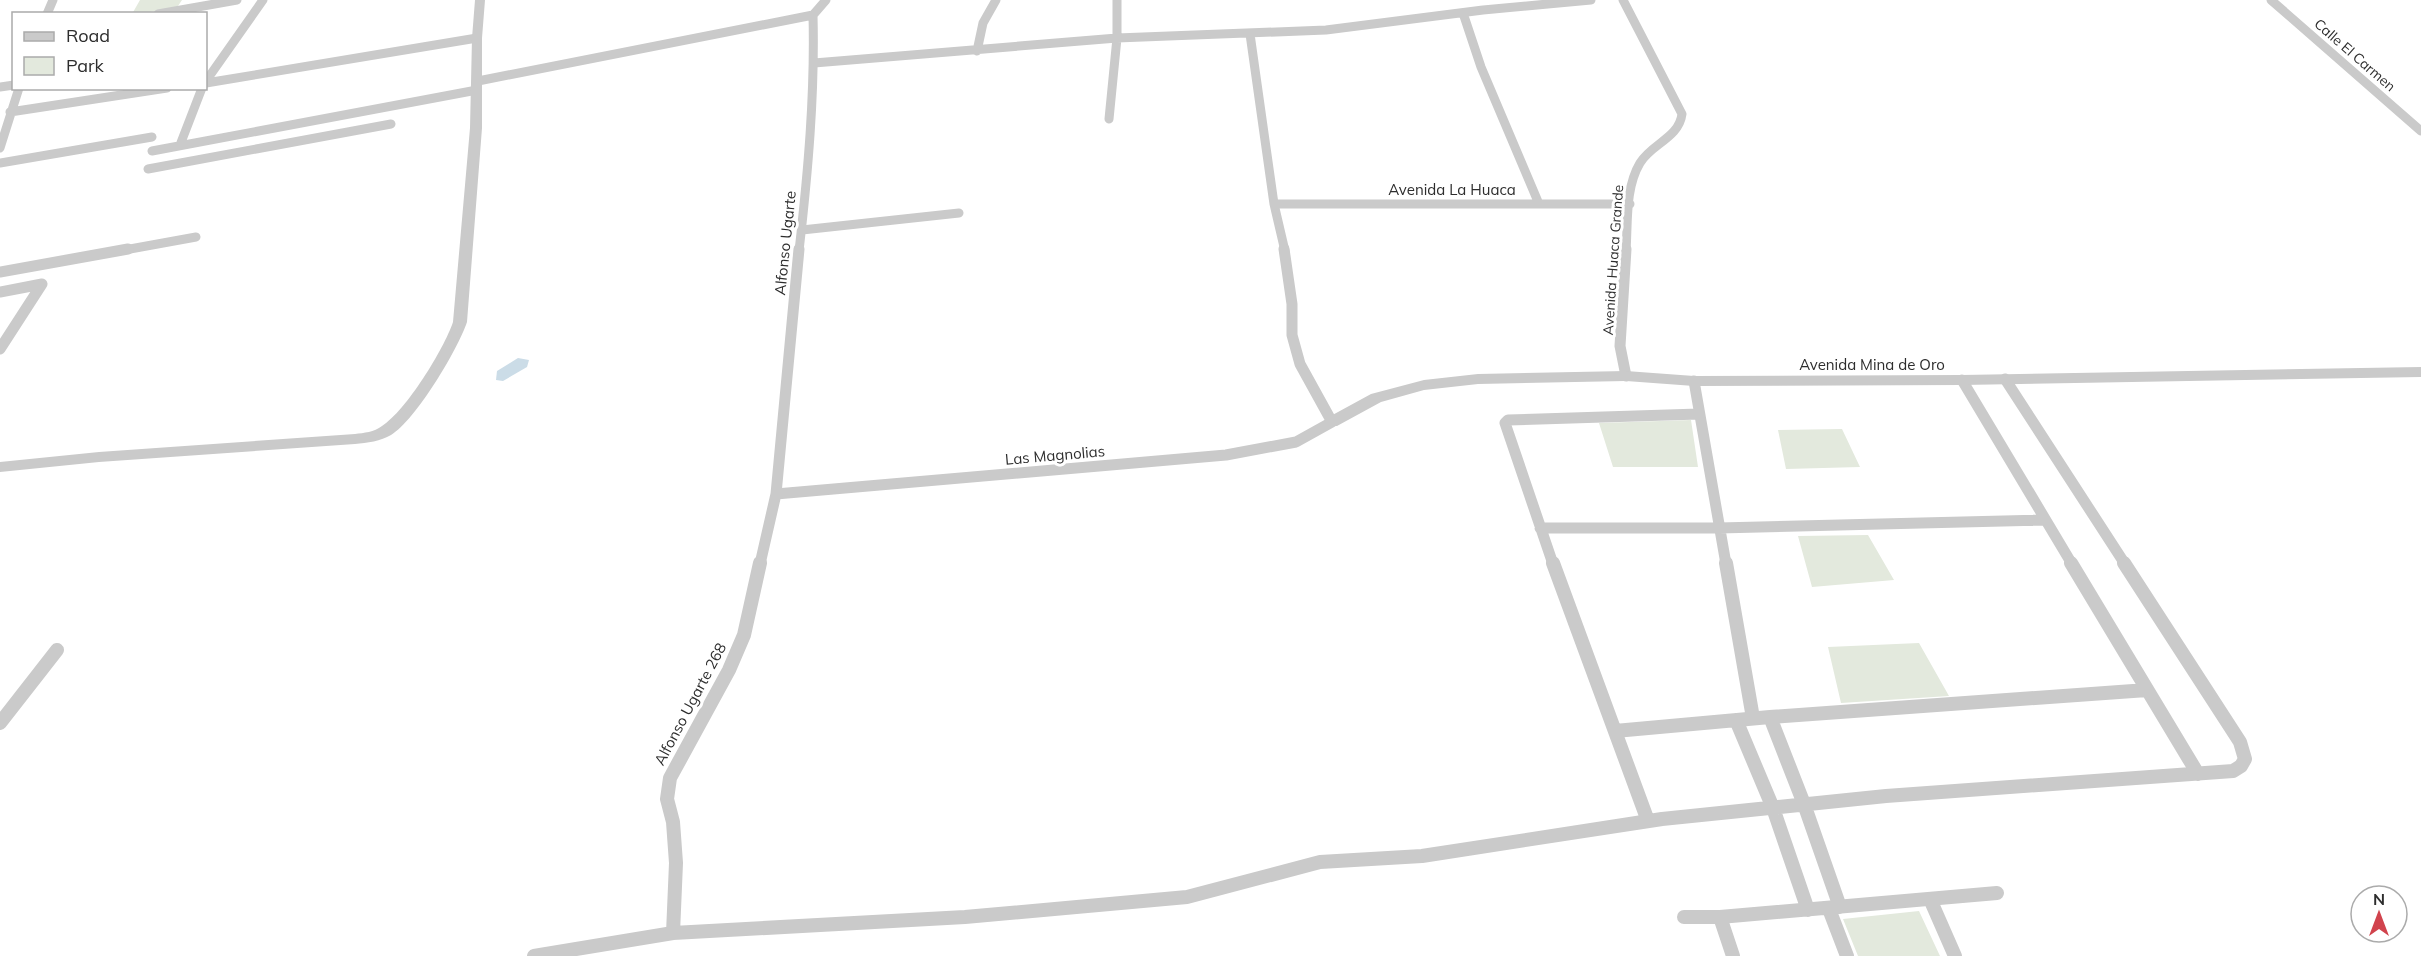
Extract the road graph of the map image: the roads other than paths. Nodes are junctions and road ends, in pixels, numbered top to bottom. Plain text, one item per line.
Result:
1 (237, 0) edge
2 (263, 0) edge
3 (480, 0) edge
4 (826, 0) edge
5 (996, 0) edge
6 (1118, 0) edge
7 (1591, 0) edge
8 (1623, 0) edge
9 (2271, 0) edge
10 (169, 12) edge
11 (1463, 12) junction
12 (813, 15) junction
13 (1251, 34) junction
14 (477, 38) junction
15 (1117, 38) junction
16 (977, 51) junction
17 (814, 63) junction
18 (207, 81) edge
19 (207, 82) edge
20 (477, 85) junction
21 (18, 90) edge
22 (154, 90) edge
23 (201, 90) edge
24 (10, 112) junction
25 (1108, 119) dead end
26 (391, 124) dead end
27 (2421, 131) edge
28 (152, 137) dead end
29 (180, 145) junction
30 (0, 148) edge
31 (152, 151) dead end
32 (0, 163) edge
33 (148, 169) dead end
34 (1274, 204) junction
35 (1539, 204) junction
36 (1630, 204) junction
37 (959, 213) dead end
38 (802, 230) junction
39 (196, 237) dead end
40 (0, 272) edge
41 (0, 292) edge
42 (0, 349) edge
43 (2421, 372) edge
44 (1626, 376) junction
45 (2005, 379) junction
46 (1962, 380) junction
47 (1694, 381) junction
48 (1700, 414) junction
49 (1332, 422) junction
50 (0, 466) edge
51 (776, 495) junction
52 (2044, 520) junction
53 (1540, 528) junction
54 (1719, 528) junction
55 (57, 650) dead end
56 (2147, 690) junction
57 (1770, 717) junction
58 (1753, 718) junction
59 (1736, 720) junction
60 (0, 723) edge
61 (1615, 731) junction
62 (2198, 774) junction
63 (1804, 804) junction
64 (1773, 808) junction
65 (1647, 821) junction
66 (1997, 893) dead end
67 (1929, 899) junction
68 (1835, 908) junction
69 (1808, 910) junction
70 (1684, 917) dead end
71 (1720, 917) junction
72 (673, 933) junction
73 (534, 956) edge
74 (1733, 956) edge
75 (1847, 956) edge
76 (1955, 956) edge

1 - 10 street
2 - 18 street
3 - 14 street
4 - 12 street
5 - 16 street
6 - 15 street
7 - 11 street
8 - 36 street, Avenida Huaca Grande
9 - 27 street, Calle El Carmen
11 - 13 street
11 - 35 street
12 - 17 street, Alfonso Ugarte
12 - 20 street
13 - 15 street
13 - 34 street
14 - 19 street
14 - 20 street
15 - 16 street
15 - 25 street
16 - 17 street
17 - 38 street, Alfonso Ugarte
20 - 29 street
20 - 50 street
21 - 24 street
22 - 24 street
23 - 29 street
24 - 30 street
26 - 33 street
28 - 32 street
29 - 31 street
34 - 35 street, Avenida La Huaca
34 - 49 street
35 - 36 street, Avenida La Huaca
36 - 44 street, Avenida Huaca Grande
37 - 38 street
38 - 51 street, Alfonso Ugarte
39 - 40 street
41 - 42 street
43 - 45 street, Avenida Mina de Oro
44 - 47 street, Avenida Mina de Oro
44 - 49 street, Avenida Mina de Oro
45 - 46 street, Avenida Mina de Oro
45 - 62 street
46 - 47 street, Avenida Mina de Oro
46 - 52 street
47 - 48 street
48 - 53 street
48 - 54 street
49 - 51 street, Las Magnolias
51 - 72 street, Alfonso Ugarte 268
52 - 54 street
52 - 56 street
53 - 54 street
53 - 61 street
54 - 58 street
55 - 60 street
56 - 57 street
56 - 62 street
57 - 58 street
57 - 63 street
58 - 59 street
59 - 61 street
59 - 64 street
61 - 65 street
62 - 63 street
63 - 64 street
63 - 68 street
64 - 65 street
64 - 69 street
65 - 72 street
66 - 67 street
67 - 68 street
67 - 76 street
68 - 69 street
68 - 75 street
69 - 71 street
70 - 71 street
71 - 74 street
72 - 73 street

